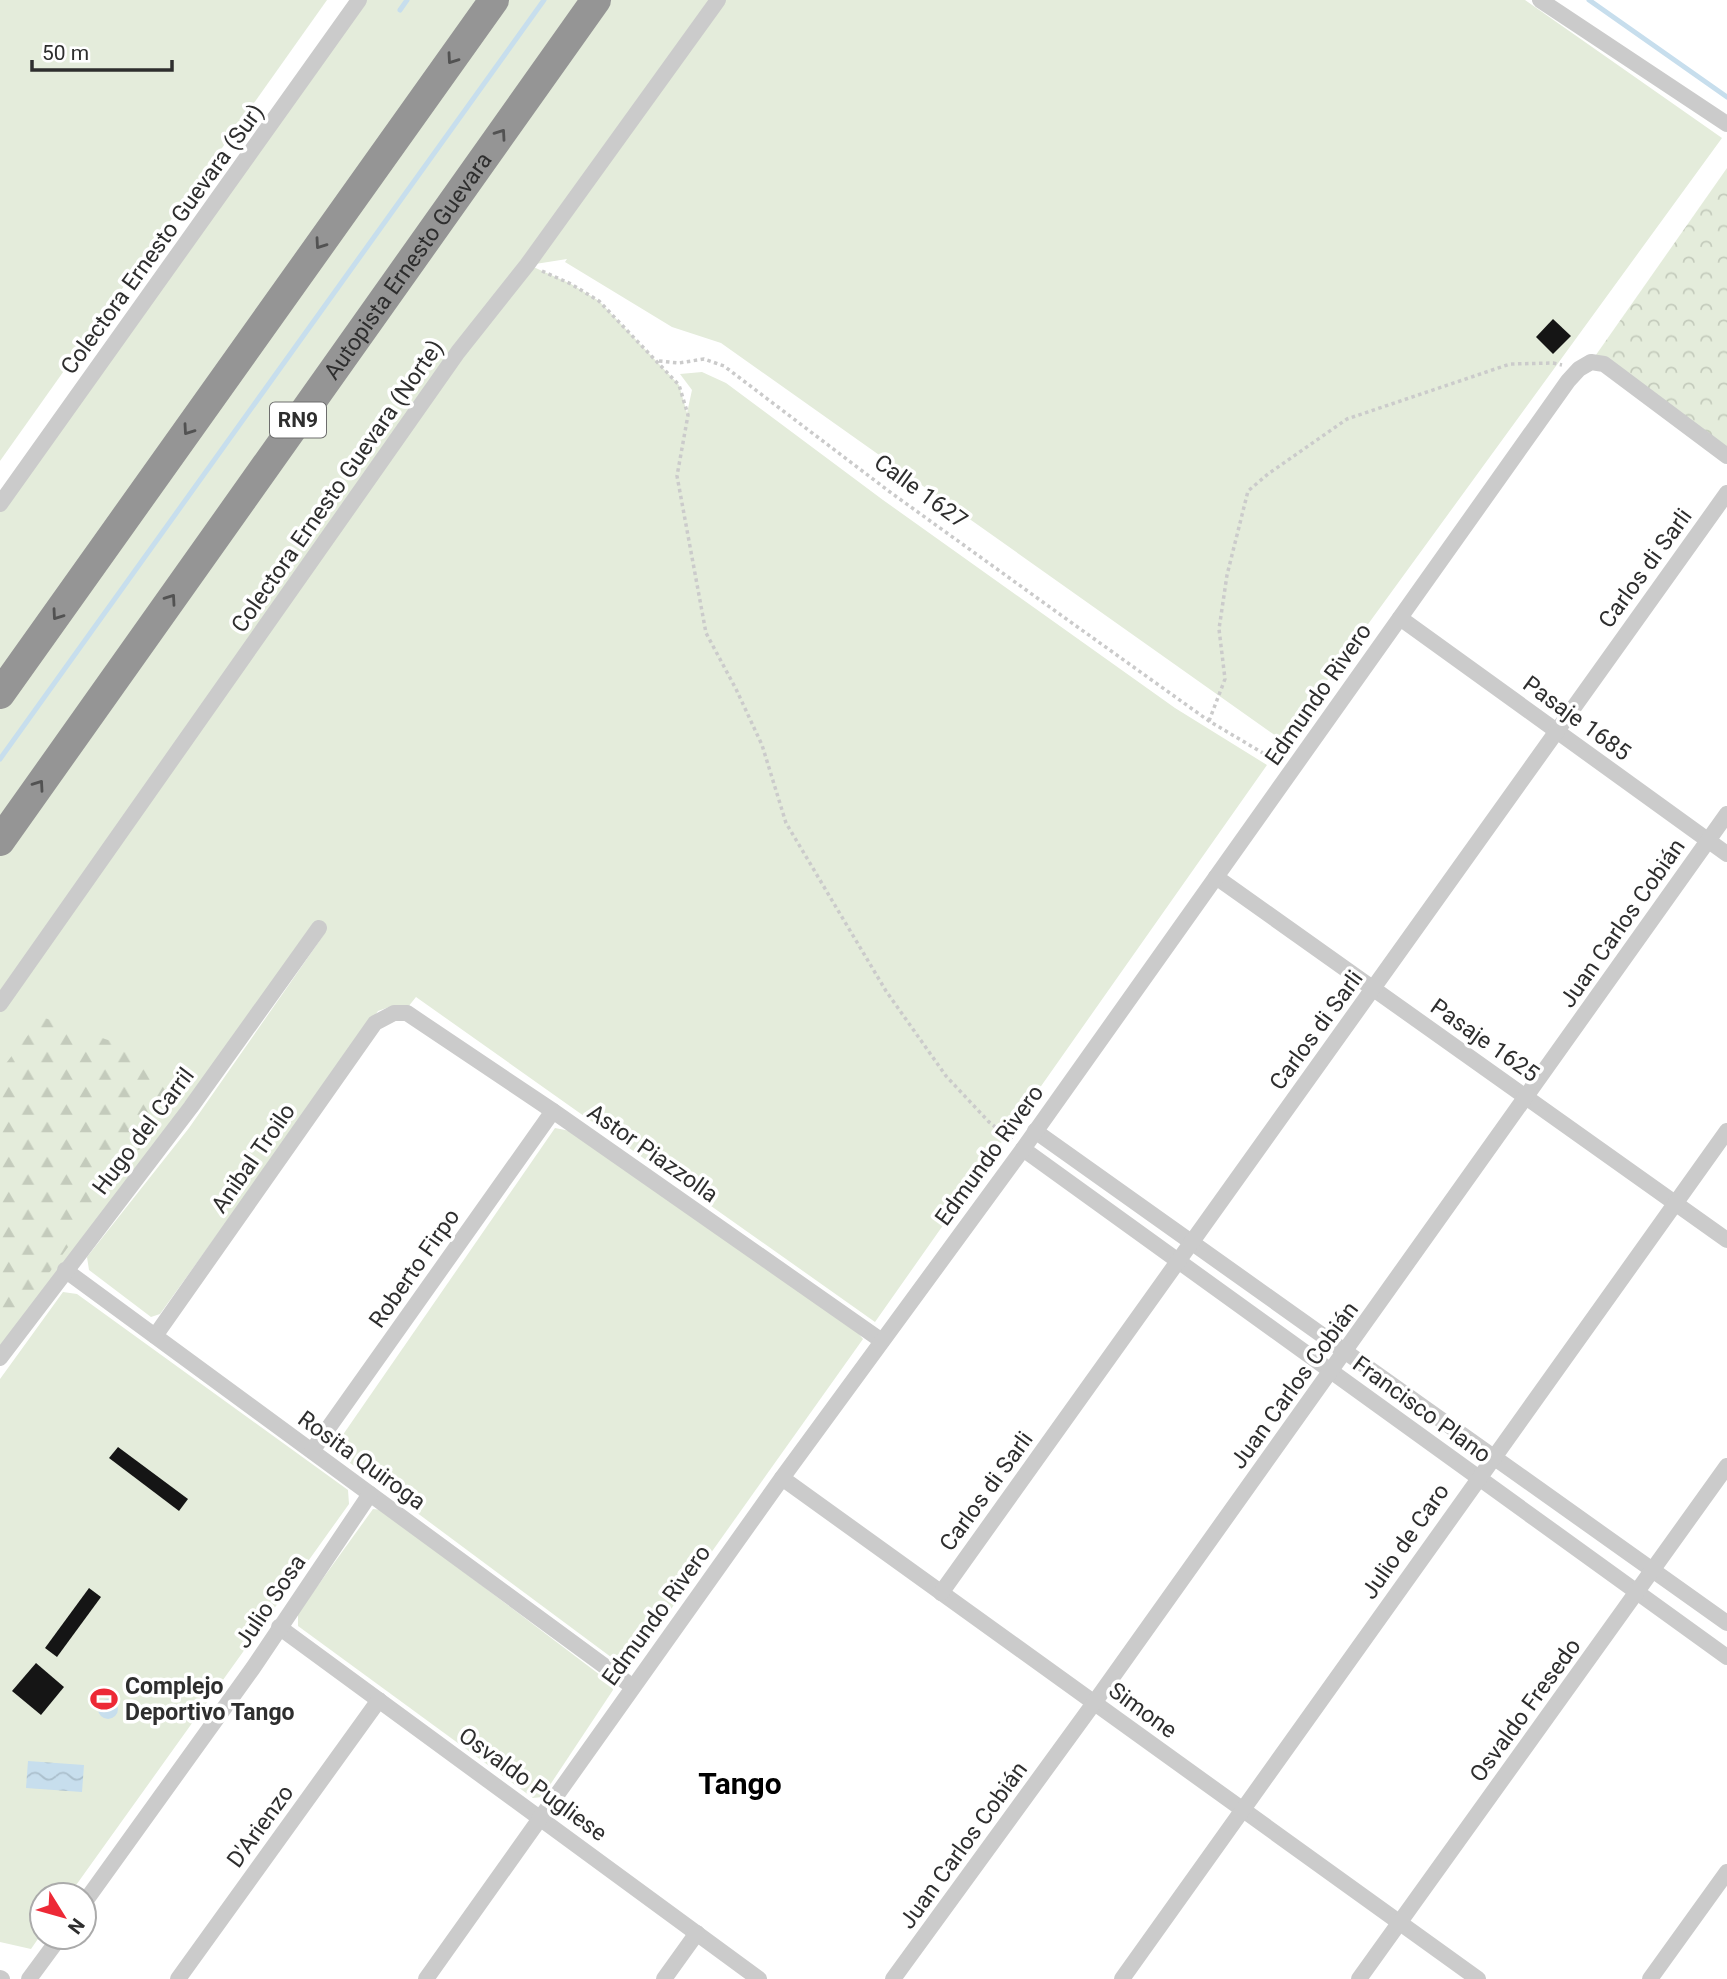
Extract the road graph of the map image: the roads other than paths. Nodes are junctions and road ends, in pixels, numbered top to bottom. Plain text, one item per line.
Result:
1 (359, 0) edge
2 (596, 0) edge
3 (718, 0) edge
4 (1540, 0) edge
5 (493, 1) edge
6 (1727, 124) edge
7 (1727, 456) edge
8 (1727, 493) edge
9 (0, 505) edge
10 (1400, 618) junction
11 (0, 694) edge
12 (1557, 731) junction
13 (1727, 814) edge
14 (1708, 840) junction
15 (0, 841) edge
16 (1727, 854) edge
17 (1216, 877) junction
18 (319, 928) dead end
19 (1373, 989) junction
20 (0, 1004) edge
21 (394, 1013) joint
22 (1526, 1097) junction
23 (553, 1111) junction
24 (1035, 1131) junction
25 (1727, 1131) edge
26 (1023, 1149) junction
27 (1675, 1203) junction
28 (1727, 1240) edge
29 (1192, 1243) junction
30 (1179, 1261) junction
31 (65, 1270) junction
32 (155, 1336) junction
33 (882, 1341) junction
34 (1345, 1352) junction
35 (0, 1358) edge
36 (1331, 1371) junction
37 (312, 1451) junction
38 (1493, 1457) junction
39 (1727, 1466) edge
40 (782, 1478) junction
41 (1478, 1478) junction
42 (370, 1494) junction
43 (1653, 1570) junction
44 (1637, 1592) junction
45 (942, 1593) junction
46 (1727, 1623) edge
47 (279, 1627) junction
48 (1727, 1657) edge
49 (633, 1687) junction
50 (379, 1700) junction
51 (1094, 1703) junction
52 (1242, 1810) junction
53 (541, 1817) junction
54 (1727, 1872) edge
55 (98, 1884) edge
56 (1400, 1923) junction
57 (697, 1933) junction
58 (50, 1951) edge
59 (29, 1979) edge
60 (177, 1979) edge
61 (426, 1979) edge
62 (664, 1979) edge
63 (759, 1979) edge
64 (893, 1979) edge
65 (1122, 1979) edge
66 (1359, 1979) edge
67 (1478, 1979) edge
68 (1650, 1979) edge

1 - 9 street, Colectora Ernesto Guevara (Sur)
15 -> 2 highway, Autopista Ernesto Guevara / RN9
3 - 20 street, Colectora Ernesto Guevara (Norte)
4 - 6 street
5 -> 11 highway
7 - 10 street, Edmundo Rivero
8 - 12 street, Carlos di Sarli
10 - 12 street, Pasaje 1685
10 - 17 street, Edmundo Rivero
12 - 14 street, Pasaje 1685
12 - 19 street, Carlos di Sarli
13 - 14 street, Juan Carlos Cobián
14 - 16 street, Pasaje 1685
14 - 22 street, Juan Carlos Cobián
17 - 19 street, Pasaje 1625
17 - 24 street, Edmundo Rivero
18 - 31 street, Hugo del Carril
19 - 22 street, Pasaje 1625
19 - 29 street, Carlos di Sarli
21 - 23 street, Astor Piazzolla
21 - 32 street, Anibal Troilo
22 - 27 street, Pasaje 1625
22 - 34 street, Juan Carlos Cobián
23 - 33 street, Astor Piazzolla
23 - 37 street, Roberto Firpo
24 - 26 street, Edmundo Rivero
24 - 29 street, Francisco Plano
25 - 27 street, Julio de Caro
26 - 30 street, Francisco Plano
26 - 33 street, Edmundo Rivero
27 - 28 street, Pasaje 1625
27 - 38 street, Julio de Caro
29 - 30 street, Carlos di Sarli
29 - 34 street, Francisco Plano
30 - 36 street, Francisco Plano
30 - 45 street, Carlos di Sarli
31 - 32 street, Rosita Quiroga
31 - 35 street, Hugo del Carril
32 - 37 street, Rosita Quiroga
33 - 40 street, Edmundo Rivero
34 - 36 street, Juan Carlos Cobián
34 - 38 street, Francisco Plano
36 - 41 street, Francisco Plano
36 - 51 street, Juan Carlos Cobián
37 - 42 street, Rosita Quiroga
38 - 41 street, Julio de Caro
38 - 43 street, Francisco Plano
39 - 43 street, Osvaldo Fresedo
40 - 45 street, Simone
40 - 49 street, Edmundo Rivero
41 - 44 street, Francisco Plano
41 - 52 street, Julio de Caro
42 - 47 street, Julio Sosa
42 - 49 street, Rosita Quiroga
43 - 44 street, Osvaldo Fresedo
43 - 46 street, Francisco Plano
44 - 48 street, Francisco Plano
44 - 56 street, Osvaldo Fresedo
45 - 51 street, Simone
47 - 50 street, Osvaldo Pugliese
47 - 55 street, Julio Sosa
49 - 53 street, Edmundo Rivero
50 - 53 street, Osvaldo Pugliese
50 - 60 street, D'Arienzo
51 - 52 street, Simone
51 - 64 street, Juan Carlos Cobián
52 - 56 street, Simone
52 - 65 street, Julio de Caro
53 - 57 street, Osvaldo Pugliese
53 - 61 street, Edmundo Rivero
54 - 68 street
56 - 66 street, Osvaldo Fresedo
56 - 67 street, Simone
57 - 62 street
57 - 63 street, Osvaldo Pugliese
58 - 59 street

